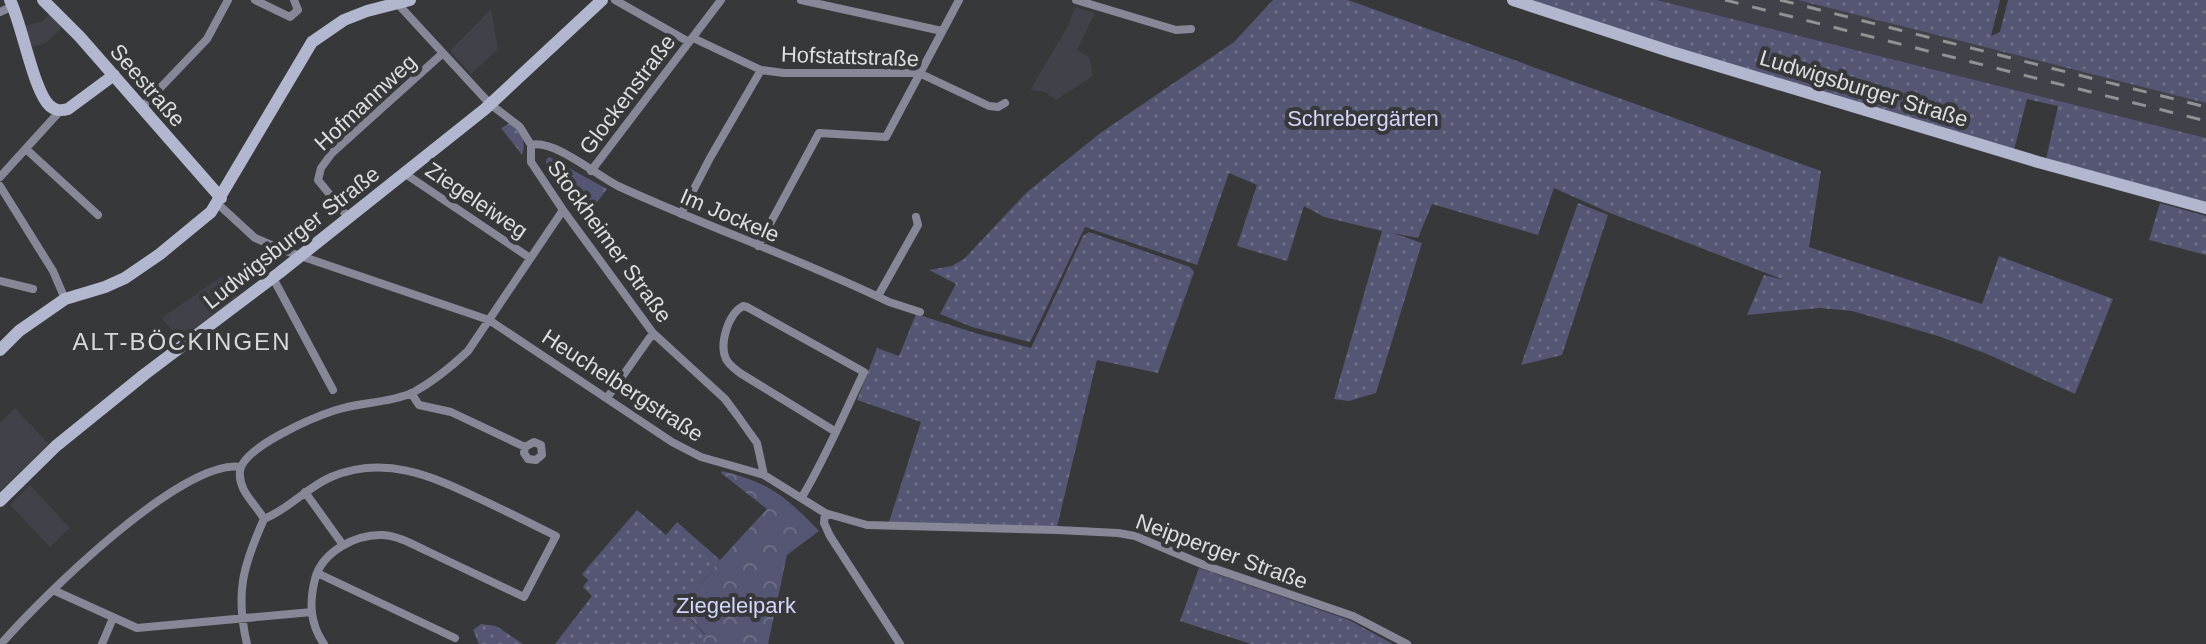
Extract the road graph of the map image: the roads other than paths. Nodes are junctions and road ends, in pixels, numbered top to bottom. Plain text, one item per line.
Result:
1 (43, 0) edge
2 (228, 0) edge
3 (255, 0) edge
4 (294, 0) edge
5 (602, 0) edge
6 (615, 0) edge
7 (721, 0) edge
8 (801, 0) edge
9 (959, 0) edge
10 (1076, 0) edge
11 (1513, 0) edge
12 (400, 1) edge
13 (12, 3) edge
14 (0, 12) edge
15 (1191, 29) dead end
16 (942, 31) junction
17 (691, 40) junction
18 (443, 53) junction
19 (761, 70) junction
20 (919, 73) junction
21 (114, 75) junction
22 (1005, 103) dead end
23 (490, 104) junction
24 (141, 108) junction
25 (60, 111) junction
26 (531, 145) junction
27 (26, 149) junction
28 (591, 171) junction
29 (404, 173) junction
30 (1, 174) edge
31 (0, 186) edge
32 (219, 201) junction
33 (2206, 208) edge
34 (563, 210) junction
35 (681, 214) junction
36 (98, 215) dead end
37 (348, 217) junction
38 (916, 217) dead end
39 (758, 246) junction
40 (300, 256) junction
41 (530, 258) junction
42 (273, 278) junction
43 (0, 281) edge
44 (33, 289) dead end
45 (878, 296) junction
46 (65, 299) junction
47 (920, 312) dead end
48 (489, 320) junction
49 (653, 333) junction
50 (0, 350) edge
51 (333, 390) dead end
52 (411, 393) junction
53 (607, 398) junction
54 (836, 432) junction
55 (525, 447) dead end
56 (241, 467) junction
57 (764, 475) junction
58 (305, 492) junction
59 (802, 497) junction
60 (0, 501) edge
61 (825, 513) junction
62 (264, 519) junction
63 (343, 545) junction
64 (317, 573) junction
65 (53, 590) junction
66 (312, 612) junction
67 (113, 618) junction
68 (241, 620) junction
69 (455, 638) dead end
70 (1, 644) edge
71 (102, 644) edge
72 (247, 644) edge
73 (324, 644) edge
74 (900, 644) edge
75 (1407, 644) edge

1 - 21 street, Seestraße
2 - 24 street
3 - 4 street
5 - 23 street, Ludwigsburger Straße
6 - 17 street, Hofstattstraße
7 - 17 street, Glockenstraße
8 - 16 street
9 - 16 street
10 - 15 street
11 - 33 street, Ludwigsburger Straße
12 - 18 street, Stockheimer Straße
12 - 32 street
13 - 14 street
13 - 25 street
16 - 20 street
17 - 19 street, Hofstattstraße
17 - 28 street, Glockenstraße
18 - 23 street, Stockheimer Straße
18 - 37 street, Hofmannweg
19 - 20 street, Hofstattstraße
19 - 35 street
20 - 22 street, Hofstattstraße
20 - 39 street
21 - 24 street, Seestraße
21 - 25 street
23 - 26 street, Stockheimer Straße
23 - 29 street, Ludwigsburger Straße
24 - 32 street, Seestraße
25 - 27 street
26 - 28 street, Im Jockele
26 - 34 street, Stockheimer Straße
27 - 30 street
27 - 36 street
28 - 35 street, Im Jockele
29 - 37 street, Ludwigsburger Straße
29 - 41 street, Ziegeleiweg
31 - 46 street
32 - 40 street, Heuchelbergstraße
32 - 46 street
34 - 41 street
34 - 49 street, Stockheimer Straße
35 - 39 street, Im Jockele
37 - 40 street, Ludwigsburger Straße
38 - 45 street
39 - 45 street, Im Jockele
40 - 42 street, Ludwigsburger Straße
40 - 48 street, Heuchelbergstraße
41 - 48 street
42 - 51 street
42 - 60 street, Ludwigsburger Straße
43 - 44 street
45 - 47 street, Im Jockele
46 - 50 street
48 - 52 street
48 - 53 street, Heuchelbergstraße
49 - 53 street
49 - 57 street, Stockheimer Straße
52 - 55 street
52 - 56 street
53 - 57 street, Heuchelbergstraße
54 - 54 street
54 - 59 street
56 - 62 street
56 - 65 street
57 - 59 street, Heuchelbergstraße
58 - 62 street
58 - 63 street
58 - 63 street
59 - 61 street, Heuchelbergstraße
61 - 74 street
61 - 75 street, Neipperger Straße
62 - 68 street
63 - 64 street
64 - 66 street
64 - 69 street
65 - 67 street
65 - 70 street
66 - 68 street
66 - 73 street
67 - 68 street
67 - 71 street
68 - 72 street

